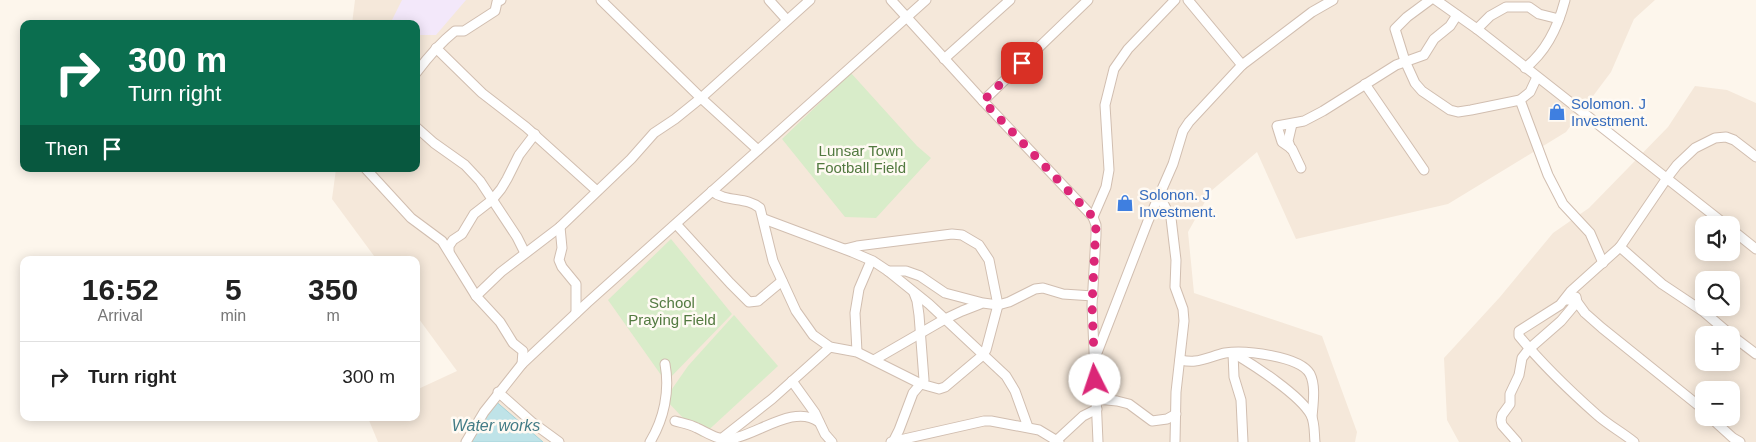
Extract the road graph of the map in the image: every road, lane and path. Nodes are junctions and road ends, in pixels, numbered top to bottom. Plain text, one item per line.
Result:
1 (501, 0) edge
2 (601, 0) edge
3 (769, 0) edge
4 (810, 0) edge
5 (891, 0) edge
6 (926, 0) edge
7 (1010, 0) edge
8 (1088, 0) edge
9 (1175, 0) edge
10 (1188, 0) edge
11 (1333, 0) edge
12 (1430, 0) edge
13 (1436, 0) edge
14 (1565, 0) edge
15 (1322, 3) edge
16 (1457, 15) junction
17 (906, 17) junction
18 (1559, 19) junction
19 (787, 20) junction
20 (1477, 29) junction
21 (436, 48) junction
22 (944, 59) junction
23 (1405, 61) junction
24 (1242, 65) junction
25 (420, 68) edge
26 (1525, 68) junction
27 (1536, 77) junction
28 (1365, 84) junction
29 (701, 98) junction
30 (1520, 100) junction
31 (983, 101) junction
32 (1292, 124) junction
33 (420, 131) edge
34 (535, 134) junction
35 (1292, 149) junction
36 (758, 150) junction
37 (1756, 157) edge
38 (1301, 168) dead end
39 (1424, 170) dead end
40 (369, 172) edge
41 (1666, 178) junction
42 (597, 191) junction
43 (712, 191) junction
44 (1159, 195) junction
45 (492, 200) junction
46 (1715, 216) edge
47 (1093, 217) junction
48 (764, 219) junction
49 (676, 224) junction
50 (560, 226) junction
51 (1740, 236) edge
52 (1620, 247) junction
53 (845, 249) junction
54 (1756, 249) edge
55 (448, 251) junction
56 (525, 253) junction
57 (871, 260) junction
58 (1603, 263) junction
59 (888, 271) junction
60 (782, 281) junction
61 (1576, 287) junction
62 (913, 291) junction
63 (476, 296) junction
64 (1093, 296) junction
65 (1565, 300) junction
66 (1578, 302) junction
67 (983, 303) junction
68 (998, 305) junction
69 (576, 313) junction
70 (945, 319) junction
71 (1720, 326) edge
72 (921, 334) junction
73 (1740, 342) edge
74 (830, 347) junction
75 (1529, 349) junction
76 (857, 352) junction
77 (1233, 353) junction
78 (1756, 354) edge
79 (983, 355) junction
80 (874, 360) junction
81 (1094, 360) junction
82 (1180, 360) junction
83 (522, 364) junction
84 (665, 364) dead end
85 (792, 381) junction
86 (921, 384) junction
87 (498, 392) junction
88 (1097, 399) junction
89 (1695, 403) edge
90 (1097, 410) junction
91 (1176, 414) junction
92 (1312, 417) junction
93 (675, 421) dead end
94 (819, 422) junction
95 (1720, 426) edge
96 (1028, 427) junction
97 (916, 440) edge
98 (719, 441) edge
99 (1058, 441) edge
100 (466, 442) edge
101 (559, 442) edge
102 (650, 442) edge
103 (832, 442) edge
104 (892, 442) edge
105 (1098, 442) edge
106 (1175, 442) edge
107 (1243, 442) edge
108 (1315, 442) edge
109 (1517, 442) edge
110 (1634, 442) edge
111 (1740, 442) edge

1 - 21 street
2 - 29 street
3 - 19 street
4 - 19 street
5 - 17 street
6 - 17 street
7 - 22 street
8 - 31 street
9 - 47 street
10 - 24 street
11 - 15 street
12 - 23 street
13 - 16 street
14 - 18 street
15 - 24 street
16 - 20 street
16 - 23 street
17 - 22 street
17 - 36 street
18 - 20 street
18 - 26 street
19 - 29 street
20 - 26 street
21 - 25 street
21 - 34 street
22 - 31 street
23 - 28 street
23 - 30 street
24 - 44 street
26 - 27 street
27 - 30 street
27 - 41 street
28 - 32 street
28 - 39 street
29 - 36 street
29 - 42 street
30 - 58 street
31 - 47 street
32 - 35 street
32 - 35 street
33 - 45 street
34 - 42 street
34 - 45 street
35 - 38 street
36 - 43 street
37 - 41 street
40 - 55 street
41 - 46 street
41 - 52 street
42 - 50 street
43 - 48 street
43 - 49 street
44 - 81 street
44 - 82 street
45 - 55 street
45 - 56 street
47 - 64 street
48 - 53 street
48 - 60 street
49 - 60 street
49 - 69 street
50 - 56 street
50 - 69 street
51 - 54 street
52 - 58 street
52 - 71 street
53 - 57 street
53 - 68 street
55 - 63 street
56 - 63 street
57 - 59 street
57 - 76 street
58 - 61 street
59 - 62 street
59 - 67 street
60 - 74 street
61 - 65 street
61 - 66 street
62 - 70 street
62 - 72 street
63 - 83 street
64 - 68 street
64 - 81 street
65 - 66 street
65 - 75 street
66 - 75 street
66 - 89 street
67 - 68 street
67 - 70 street
68 - 79 street
69 - 83 street
70 - 72 street
70 - 79 street
72 - 80 street
72 - 86 street
73 - 78 street
74 - 76 street
74 - 85 street
75 - 109 street
75 - 110 street
76 - 80 street
77 - 82 street
77 - 92 street
77 - 92 street
77 - 107 street
79 - 86 street
79 - 96 street
80 - 86 street
81 - 88 street
82 - 91 street
83 - 87 street
84 - 102 street
85 - 94 street
85 - 98 street
86 - 104 street
87 - 100 street
87 - 101 street
88 - 90 street
88 - 91 street
90 - 99 street
90 - 105 street
91 - 106 street
92 - 108 street
93 - 98 street
94 - 98 street
94 - 103 street
95 - 111 street
96 - 97 street
96 - 99 street
97 - 104 street

